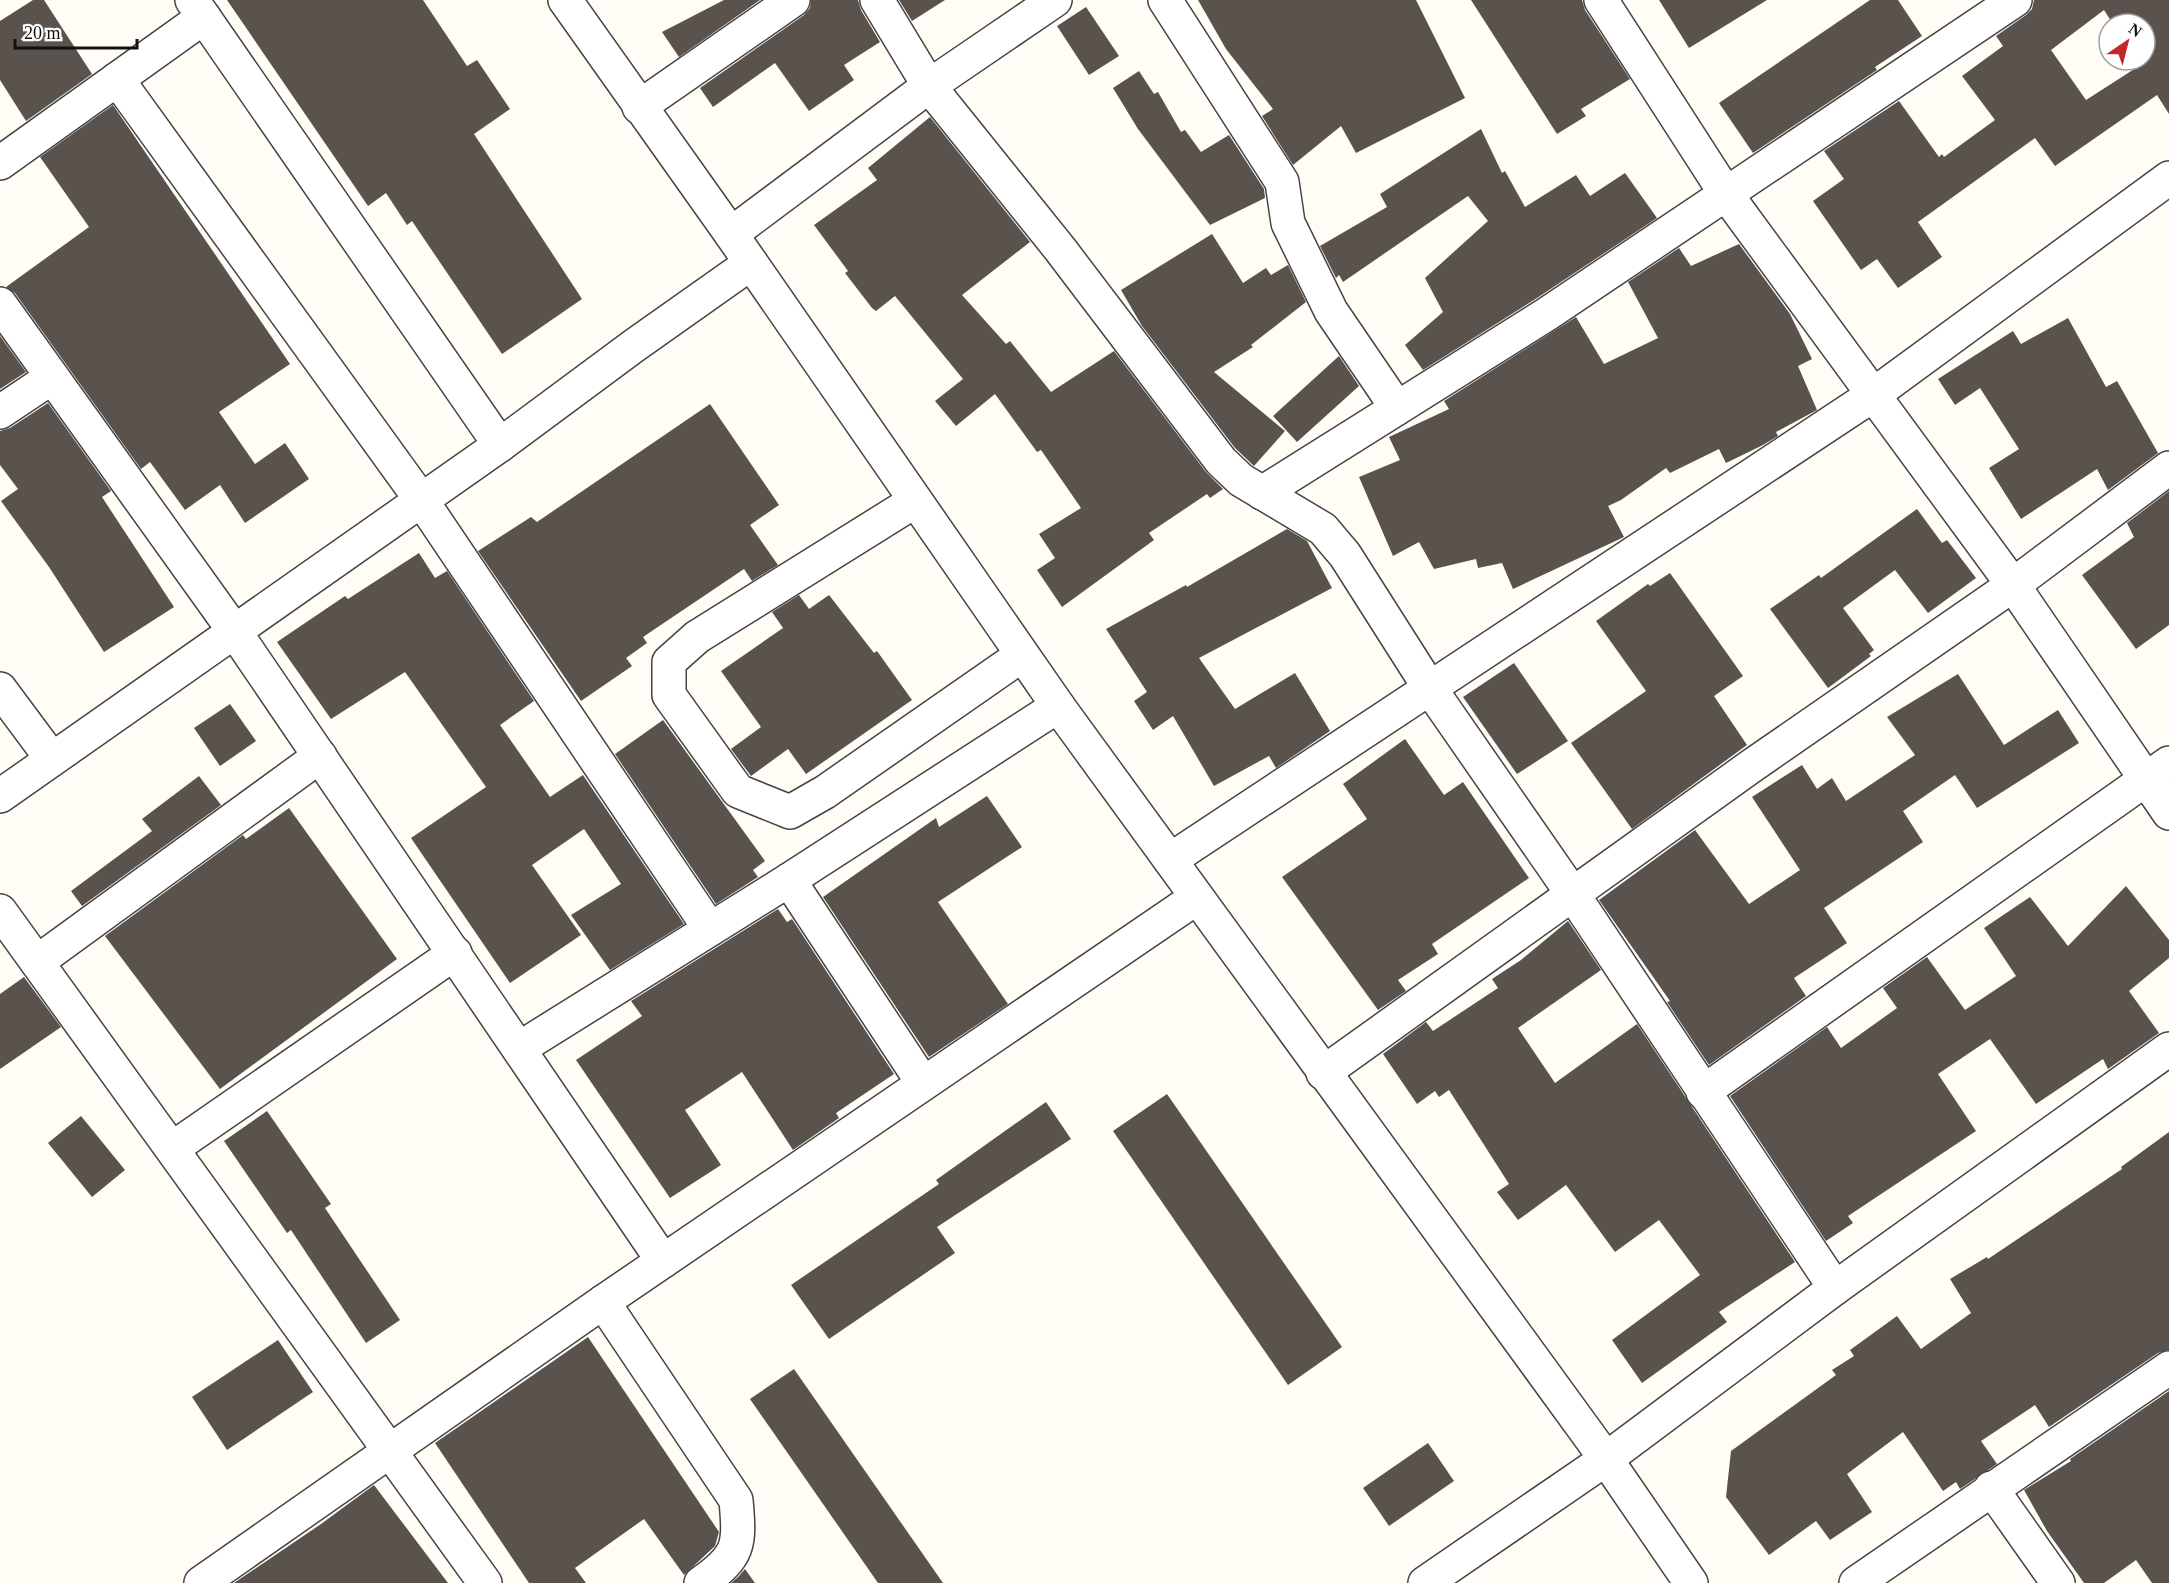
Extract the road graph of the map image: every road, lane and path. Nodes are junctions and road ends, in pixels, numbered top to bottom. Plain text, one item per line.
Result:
1 (565, 0) edge
2 (793, 0) edge
3 (877, 0) edge
4 (1055, 0) edge
5 (1165, 0) edge
6 (1601, 0) edge
7 (2015, 0) edge
8 (198, 9) edge
9 (117, 79) junction
10 (929, 86) junction
11 (639, 107) junction
12 (0, 163) edge
13 (2169, 178) edge
14 (1726, 194) junction
15 (731, 234) junction
16 (751, 263) junction
17 (0, 304) edge
18 (51, 378) junction
19 (1873, 395) junction
20 (1397, 408) junction
21 (0, 412) edge
22 (500, 445) junction
23 (2169, 468) edge
24 (1262, 493) junction
25 (422, 501) junction
26 (915, 501) junction
27 (2013, 585) junction
28 (235, 632) junction
29 (1022, 655) junction
30 (1429, 687) junction
31 (0, 688) edge
32 (1058, 706) junction
33 (320, 756) junction
34 (52, 759) junction
35 (2158, 772) edge
36 (0, 796) edge
37 (2169, 813) edge
38 (1170, 860) junction
39 (789, 880) junction
40 (1574, 896) junction
41 (1196, 898) junction
42 (0, 912) edge
43 (710, 929) junction
44 (455, 953) junction
45 (37, 962) junction
46 (520, 1048) junction
47 (2169, 1049) edge
48 (1323, 1073) junction
49 (923, 1083) junction
50 (1703, 1092) junction
51 (173, 1148) junction
52 (663, 1261) junction
53 (1835, 1288) junction
54 (603, 1302) junction
55 (2169, 1368) edge
56 (389, 1449) junction
57 (1606, 1460) junction
58 (1991, 1488) junction
59 (201, 1583) edge
60 (484, 1583) edge
61 (701, 1583) edge
62 (1425, 1583) edge
63 (1691, 1583) edge
64 (1856, 1583) edge
65 (2058, 1583) edge

1 - 11 street
2 - 11 street
3 - 10 street
4 - 10 street
5 - 20 street
6 - 14 street
7 - 14 street
8 - 9 street
8 - 22 street
9 - 12 street
9 - 25 street
10 - 15 street
10 - 24 street
11 - 15 street
13 - 19 street
14 - 19 street
14 - 20 street
15 - 16 street
16 - 22 street
16 - 26 street
17 - 18 street
18 - 21 street
18 - 28 street
19 - 27 street
19 - 30 street
20 - 24 street
22 - 25 street
23 - 27 street
24 - 30 street
25 - 28 street
25 - 43 street
26 - 29 street
26 - 29 street
27 - 35 street
27 - 40 street
28 - 33 street
28 - 34 street
29 - 32 street
30 - 38 street
30 - 40 street
31 - 34 street
32 - 38 street
32 - 39 street
33 - 44 street
33 - 45 street
34 - 36 street
35 - 37 street
35 - 50 street
38 - 41 street
39 - 43 street
39 - 49 street
40 - 48 street
40 - 50 street
41 - 48 street
41 - 49 street
42 - 45 street
43 - 46 street
44 - 46 street
44 - 51 street
45 - 51 street
46 - 52 street
47 - 53 street
48 - 57 street
49 - 52 street
50 - 53 street
51 - 56 street
52 - 54 street
53 - 57 street
54 - 56 street
54 - 61 street
55 - 58 street
56 - 59 street
56 - 60 street
57 - 62 street
57 - 63 street
58 - 64 street
58 - 65 street

